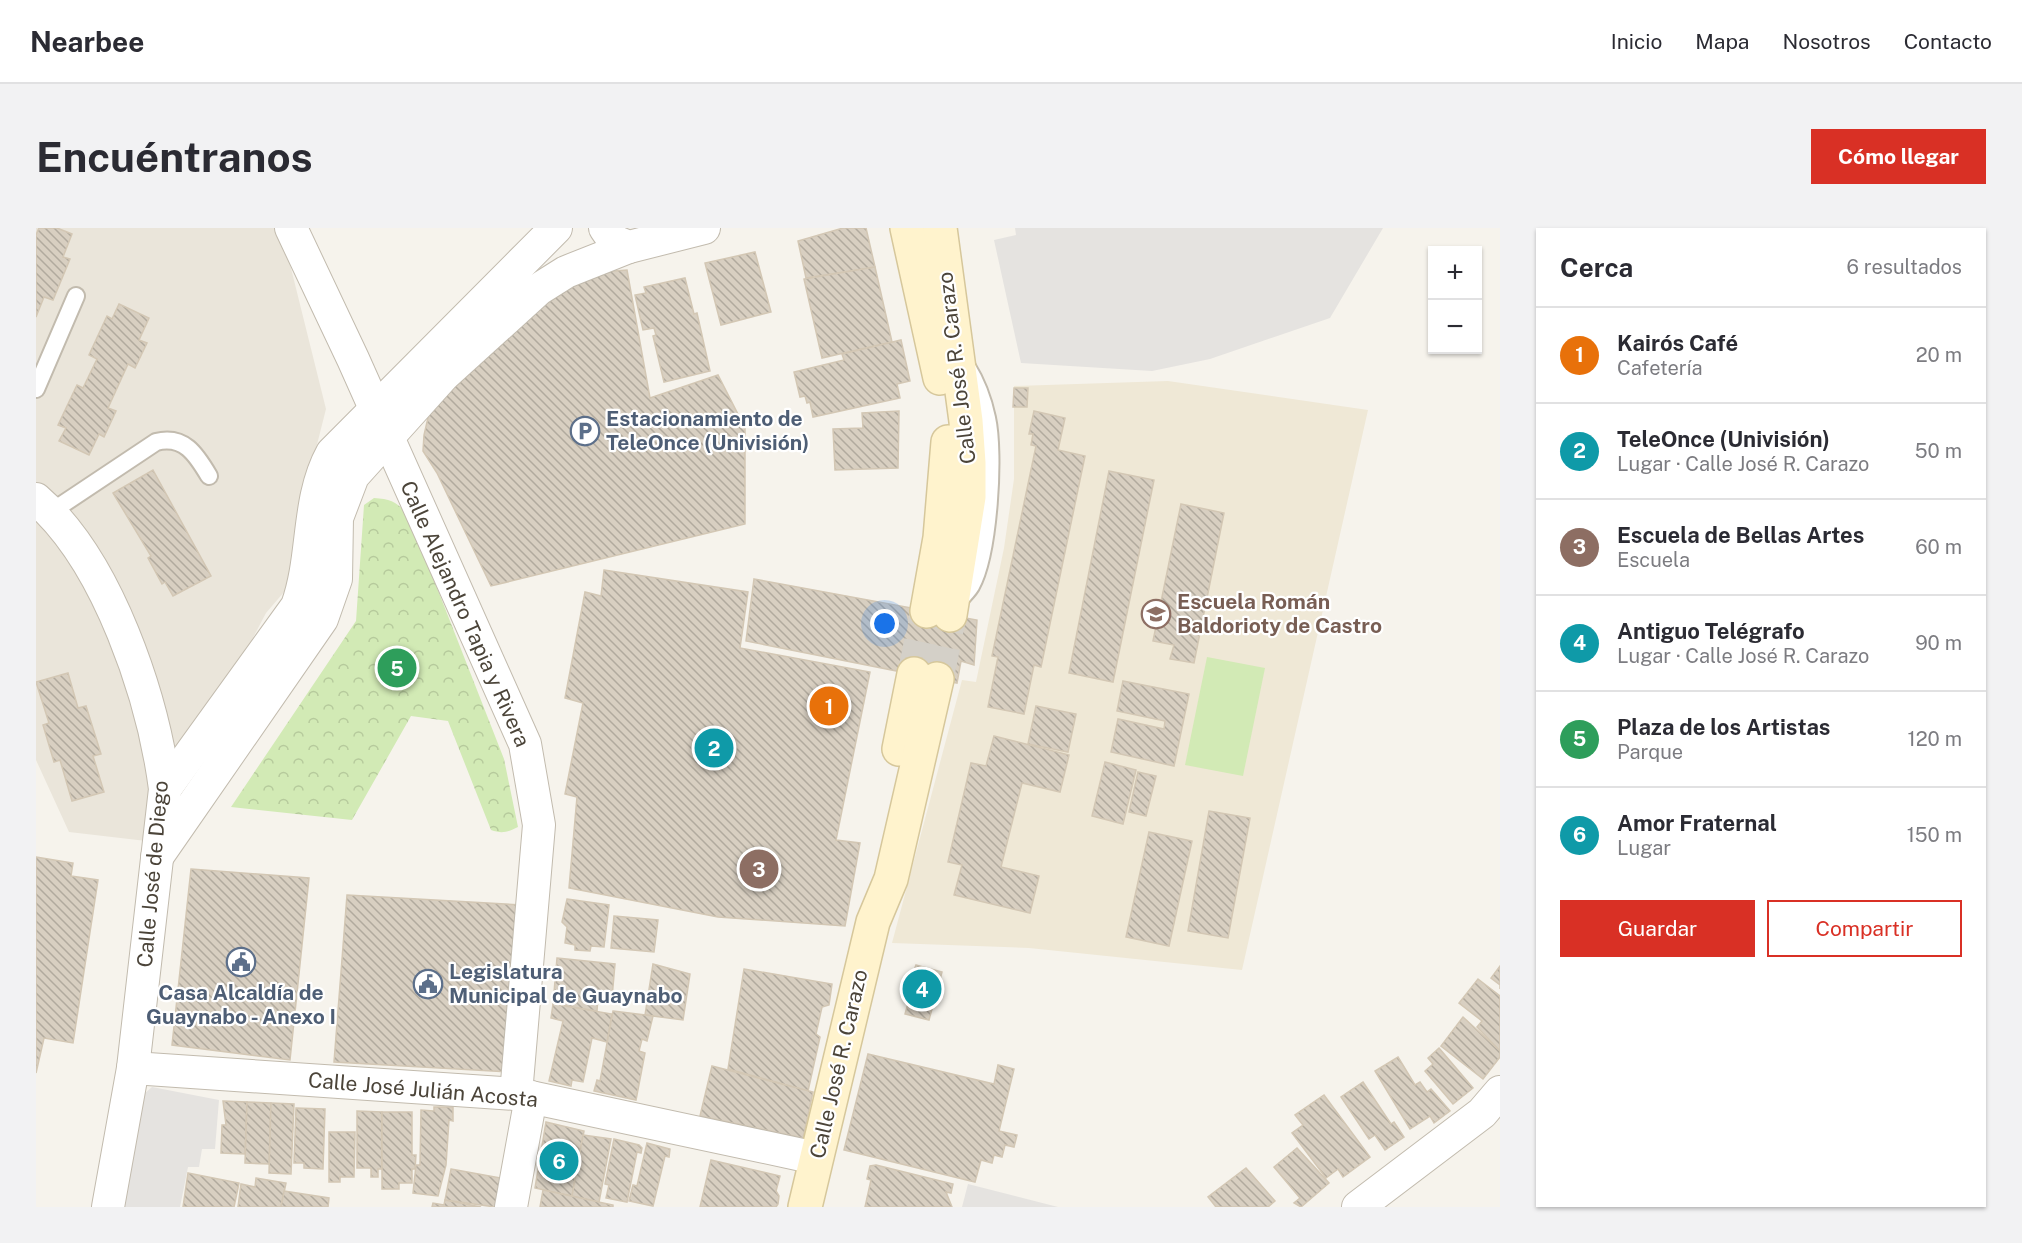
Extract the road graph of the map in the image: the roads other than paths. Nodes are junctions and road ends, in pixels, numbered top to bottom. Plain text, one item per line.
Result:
1 (291, 228) edge
2 (556, 228) edge
3 (704, 228) edge
4 (907, 228) edge
5 (940, 228) edge
6 (617, 237) edge
7 (76, 296) dead end
8 (36, 389) edge
9 (382, 425) junction
10 (209, 476) dead end
11 (44, 505) edge
12 (925, 676) tunnel mouth
13 (165, 789) junction
14 (157, 857) junction
15 (133, 1068) junction
16 (1500, 1092) edge
17 (524, 1096) junction
18 (816, 1158) junction
19 (108, 1207) edge
20 (511, 1207) edge
21 (805, 1207) edge
22 (1358, 1207) edge

1 - 9 street, Calle Alejandro Tapia y Rivera
2 - 9 street
3 - 6 street
4 - 5 street, Calle José R. Carazo
6 - 9 street
7 - 8 lane
9 - 13 street
9 - 14 street
9 - 17 street, Calle Alejandro Tapia y Rivera
10 - 11 lane
11 - 13 street, Calle José de Diego
12 - 18 street, Calle José R. Carazo
13 - 14 street, Calle José de Diego
14 - 15 street, Calle José de Diego
15 - 17 street, Calle José Julián Acosta
15 - 19 street, Calle José de Diego
16 - 22 street
17 - 18 street, Calle José Julián Acosta
17 - 20 street, Calle Alejandro Tapia y Rivera
18 - 21 street, Calle José R. Carazo

